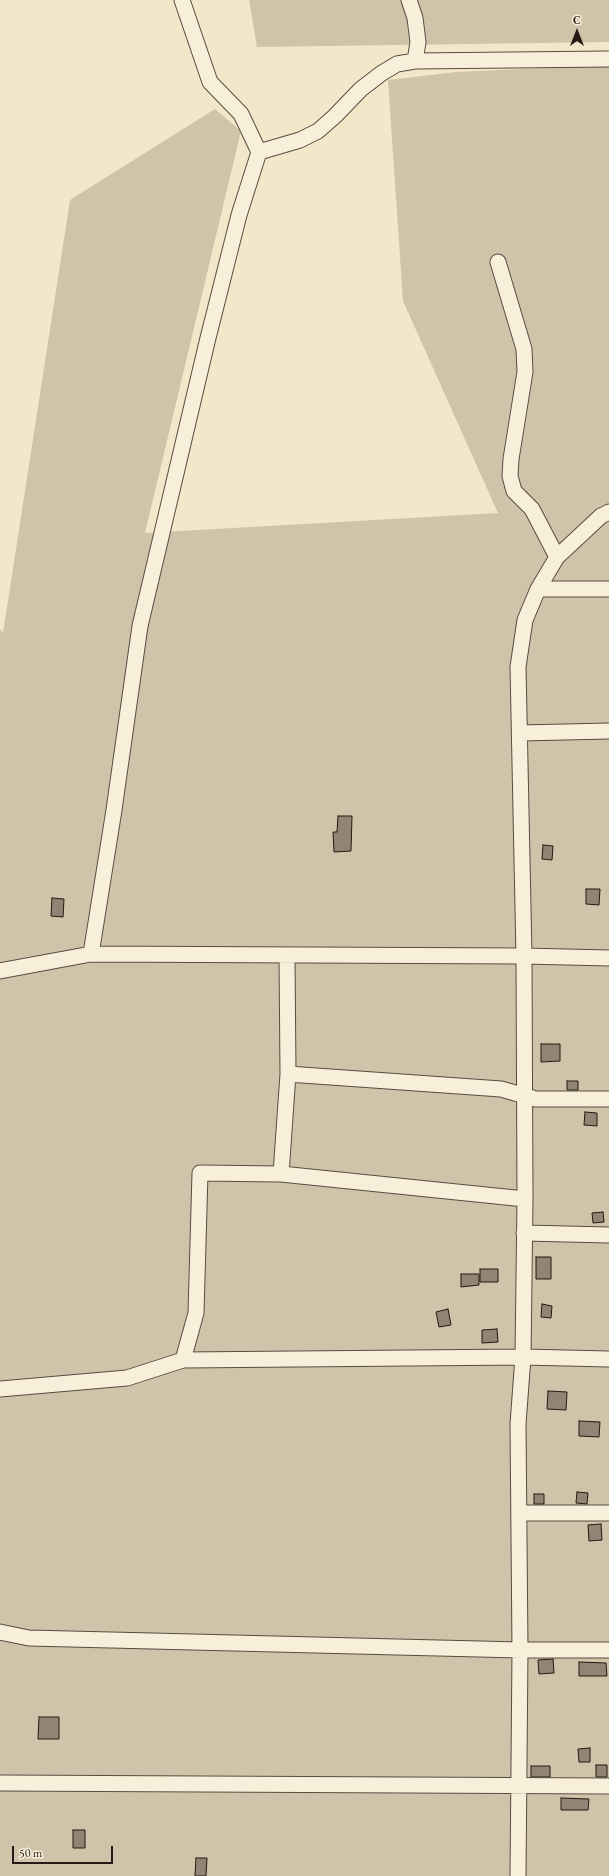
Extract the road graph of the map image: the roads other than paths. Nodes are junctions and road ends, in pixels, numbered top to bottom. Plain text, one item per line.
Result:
1 (182, 0) edge
2 (409, 0) edge
3 (608, 59) dead end
4 (415, 61) junction
5 (259, 152) junction
6 (498, 262) dead end
7 (609, 512) edge
8 (557, 557) junction
9 (538, 589) junction
10 (609, 589) edge
11 (609, 731) edge
12 (520, 733) junction
13 (91, 954) junction
14 (287, 956) junction
15 (524, 956) junction
16 (609, 958) edge
17 (0, 971) edge
18 (288, 1074) junction
19 (525, 1096) junction
20 (609, 1099) edge
21 (281, 1174) junction
22 (525, 1199) junction
23 (524, 1233) junction
24 (609, 1235) edge
25 (523, 1357) junction
26 (609, 1359) edge
27 (183, 1360) junction
28 (0, 1389) edge
29 (519, 1513) junction
30 (609, 1513) edge
31 (0, 1632) edge
32 (520, 1650) junction
33 (609, 1650) edge
34 (0, 1783) edge
35 (518, 1784) junction
36 (609, 1786) edge
37 (518, 1876) edge

1 - 5 street
2 - 4 street
3 - 4 street
4 - 5 street
5 - 13 street
6 - 8 street
7 - 8 street
8 - 9 street
9 - 10 street
9 - 12 street
11 - 12 street
12 - 15 street
13 - 14 street
13 - 17 street
14 - 15 street
14 - 18 street
15 - 16 street
15 - 19 street
18 - 19 street
18 - 21 street
19 - 20 street
19 - 22 street
21 - 22 street
21 - 27 street
22 - 23 street
23 - 24 street
23 - 25 street
25 - 26 street
25 - 27 street
25 - 29 street
27 - 28 street
29 - 30 street
29 - 32 street
31 - 32 street
32 - 33 street
32 - 35 street
34 - 35 street
35 - 36 street
35 - 37 street

